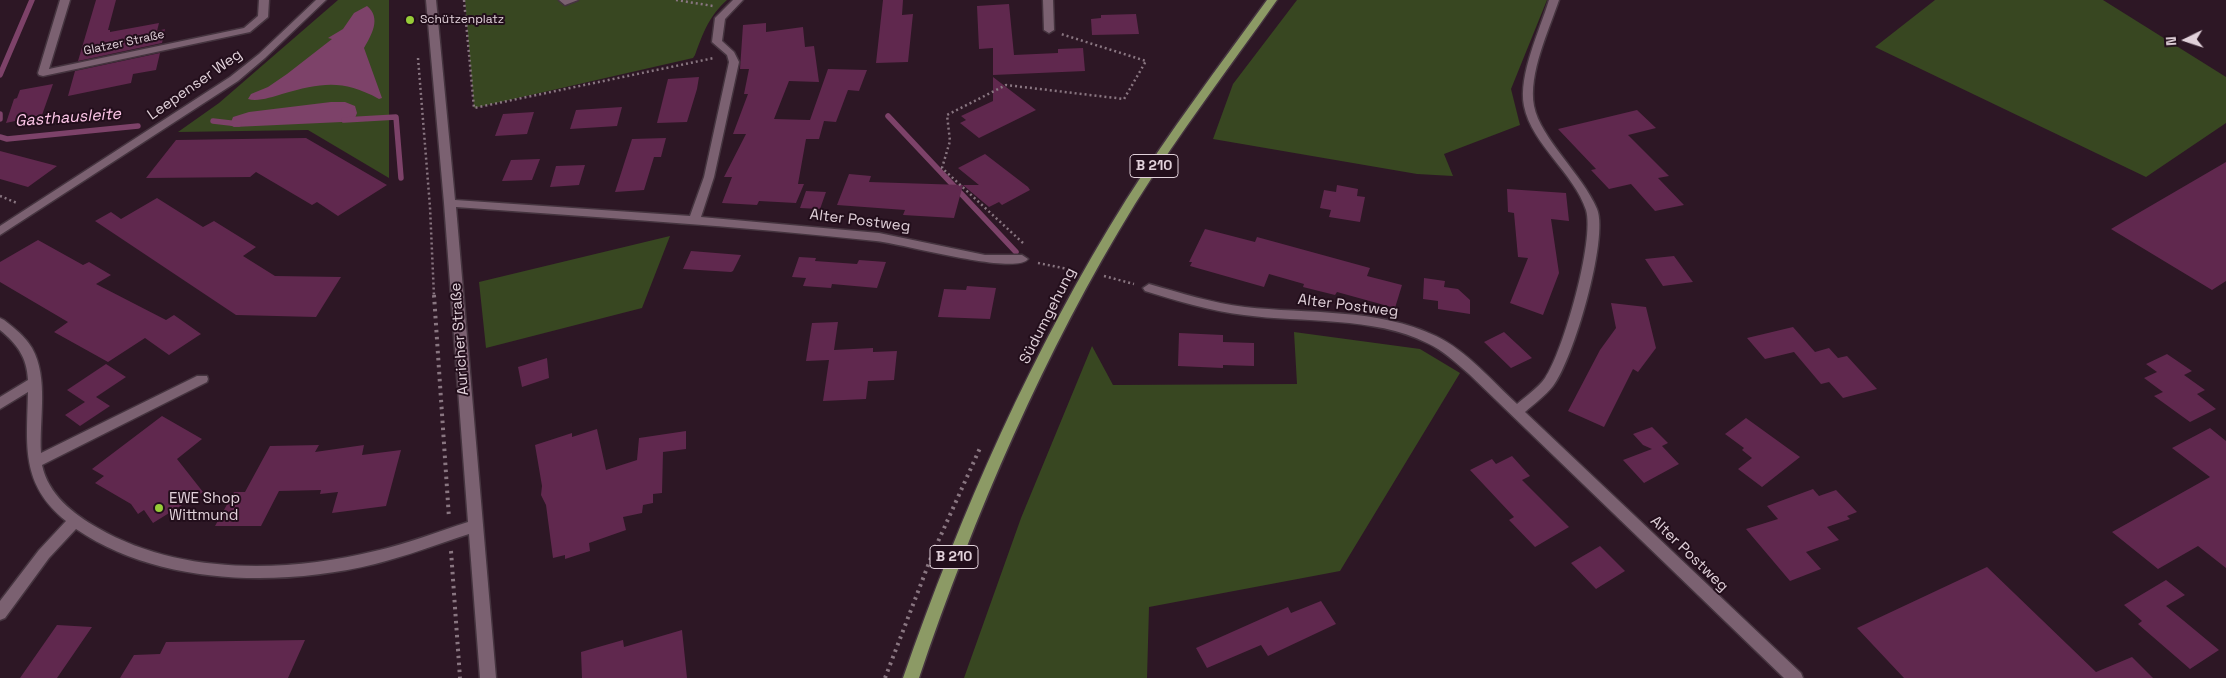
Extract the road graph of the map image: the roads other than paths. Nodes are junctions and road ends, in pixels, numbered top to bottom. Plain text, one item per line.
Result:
1 (65, 0) edge
2 (264, 0) edge
3 (321, 0) edge
4 (431, 0) edge
5 (564, 0) edge
6 (574, 0) edge
7 (738, 0) edge
8 (1048, 0) edge
9 (1272, 0) edge
10 (1554, 0) edge
11 (1049, 30) road end
12 (450, 203) junction
13 (694, 220) junction
14 (0, 231) edge
15 (1022, 259) road end
16 (1149, 288) road end
17 (0, 323) edge
18 (202, 378) dead end
19 (34, 382) junction
20 (0, 404) edge
21 (1516, 413) junction
22 (35, 462) junction
23 (75, 521) junction
24 (475, 526) junction
25 (0, 613) edge
26 (488, 678) edge
27 (911, 678) edge
28 (1795, 678) edge

1 - 2 street, Glatzer Straße
3 - 14 street, Leepenser Weg
4 - 12 street, Auricher Straße
5 - 6 street
7 - 13 street
8 - 11 street
9 - 27 main road, Südumgehung / B 210
10 - 21 street
12 - 13 street, Alter Postweg
12 - 24 street, Auricher Straße
13 - 15 street, Alter Postweg
16 - 21 street, Alter Postweg
17 - 19 street
18 - 22 street
19 - 20 street
19 - 22 street
21 - 28 street, Alter Postweg
22 - 23 street
23 - 24 street
23 - 25 street
24 - 26 street, Auricher Straße

